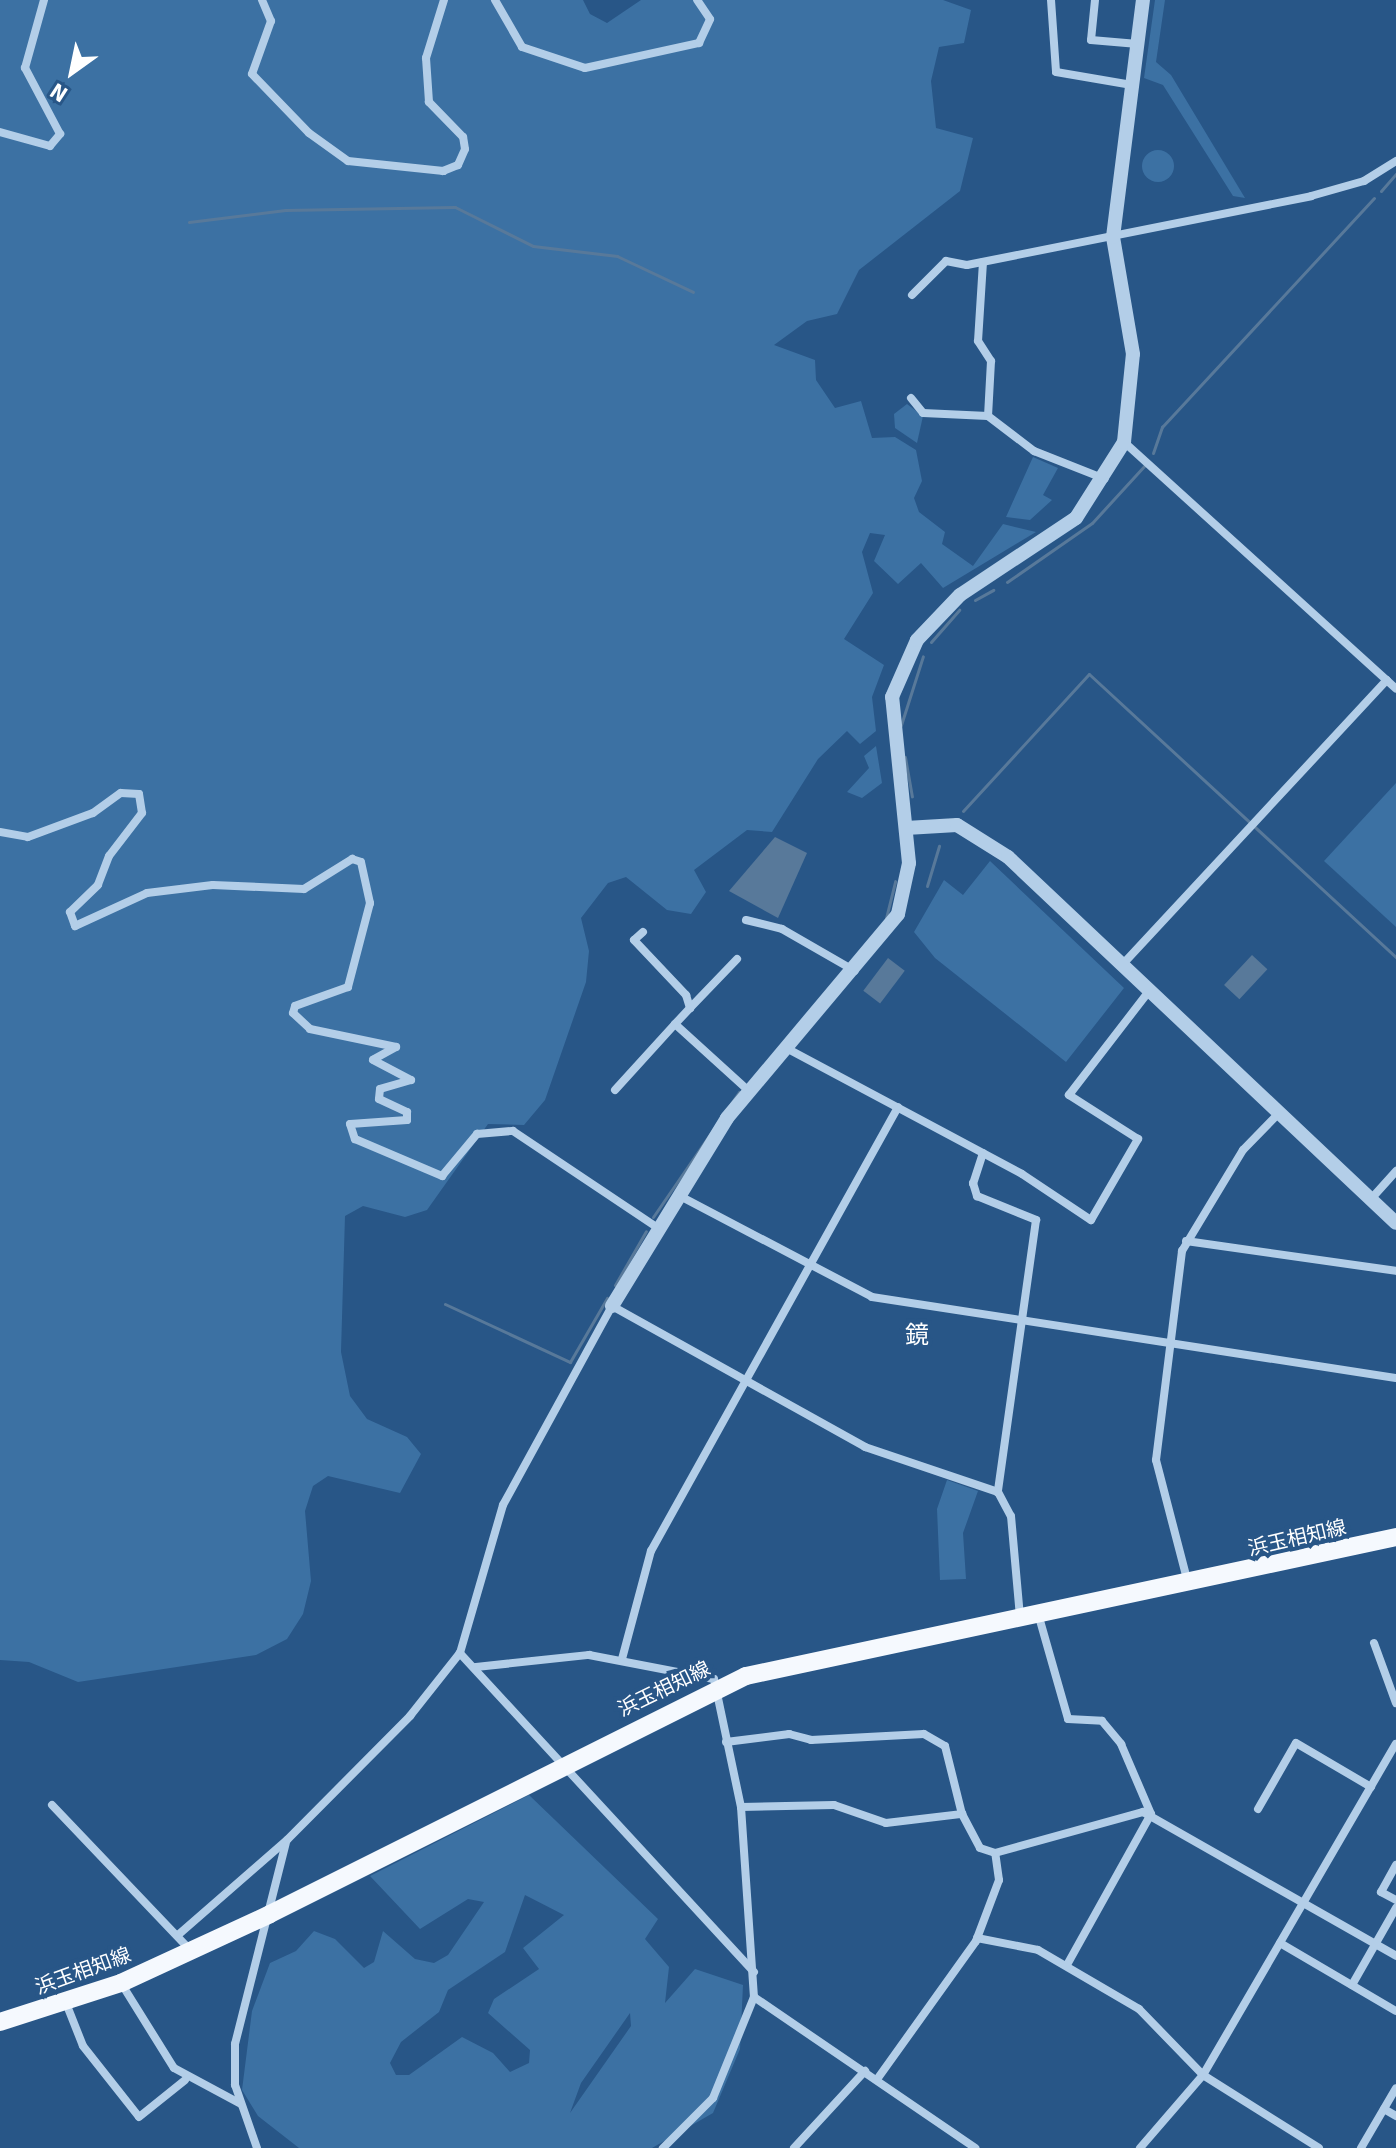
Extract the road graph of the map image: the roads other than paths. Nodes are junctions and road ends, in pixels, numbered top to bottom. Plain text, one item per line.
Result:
1 (44, 0) edge
2 (262, 0) edge
3 (444, 0) edge
4 (495, 0) edge
5 (697, 0) edge
6 (1051, 0) edge
7 (1095, 0) edge
8 (1143, 0) edge
9 (1138, 44) junction
10 (1132, 85) junction
11 (0, 132) edge
12 (1396, 161) edge
13 (1113, 237) junction
14 (983, 262) junction
15 (912, 295) dead end
16 (911, 398) dead end
17 (988, 416) junction
18 (1124, 442) junction
19 (1105, 479) junction
20 (1387, 680) junction
21 (1396, 689) edge
22 (906, 828) junction
23 (0, 832) edge
24 (746, 920) dead end
25 (643, 932) dead end
26 (737, 959) dead end
27 (1122, 965) junction
28 (856, 971) junction
29 (1149, 991) junction
30 (690, 1008) junction
31 (675, 1024) junction
32 (788, 1049) junction
33 (615, 1090) dead end
34 (750, 1092) junction
35 (898, 1107) junction
36 (1279, 1113) junction
37 (983, 1153) junction
38 (1396, 1171) edge
39 (677, 1195) junction
40 (1371, 1199) junction
41 (1396, 1223) edge
42 (658, 1228) junction
43 (1186, 1241) junction
44 (809, 1268) junction
45 (1396, 1271) edge
46 (612, 1306) junction
47 (1023, 1317) junction
48 (1170, 1341) junction
49 (1396, 1378) edge
50 (747, 1383) junction
51 (998, 1492) junction
52 (1396, 1537) edge
53 (1189, 1585) junction
54 (1030, 1619) junction
55 (1374, 1643) dead end
56 (460, 1653) junction
57 (622, 1659) junction
58 (476, 1667) junction
59 (716, 1687) junction
60 (1396, 1703) edge
61 (726, 1742) junction
62 (1396, 1744) edge
63 (564, 1763) junction
64 (1371, 1787) junction
65 (52, 1805) dead end
66 (741, 1807) junction
67 (1258, 1809) dead end
68 (962, 1814) junction
69 (1151, 1814) junction
70 (287, 1840) junction
71 (995, 1853) junction
72 (1396, 1865) edge
73 (1396, 1900) edge
74 (1303, 1903) junction
75 (1396, 1908) edge
76 (270, 1914) junction
77 (178, 1935) junction
78 (977, 1938) junction
79 (1280, 1943) junction
80 (1375, 1945) junction
81 (191, 1951) junction
82 (1396, 1956) edge
83 (1067, 1965) junction
84 (754, 1972) junction
85 (121, 1983) junction
86 (1352, 1985) junction
87 (754, 1997) junction
88 (66, 2003) junction
89 (1396, 2011) edge
90 (0, 2022) edge
91 (865, 2071) junction
92 (1203, 2075) junction
93 (878, 2078) junction
94 (185, 2080) junction
95 (1396, 2088) edge
96 (241, 2104) junction
97 (1384, 2109) junction
98 (1396, 2116) edge
99 (257, 2148) edge
100 (663, 2148) edge
101 (794, 2148) edge
102 (975, 2148) edge
103 (1140, 2148) edge
104 (1319, 2148) edge
105 (1361, 2148) edge

1 - 11 street
2 - 3 street
4 - 5 street
6 - 10 street
7 - 9 street
8 - 9 street
9 - 10 street
10 - 13 street
12 - 13 street
13 - 14 street
13 - 18 street
14 - 15 street
14 - 17 street
16 - 17 street
17 - 19 street
18 - 19 street
18 - 20 street
19 - 22 street
20 - 21 street
20 - 27 street
22 - 27 street
22 - 28 street
23 - 42 street
24 - 28 street
25 - 30 street
26 - 30 street
27 - 29 street
28 - 32 street
29 - 36 street
29 - 37 street
30 - 31 street
31 - 33 street
31 - 34 street
32 - 34 street
32 - 35 street
34 - 39 street
35 - 37 street
35 - 44 street
36 - 40 street
36 - 43 street
37 - 47 street
38 - 40 street
39 - 42 street
39 - 44 street
40 - 41 street
42 - 46 street
43 - 45 street
43 - 48 street
44 - 47 street
44 - 50 street
46 - 50 street
46 - 56 street
47 - 48 street
47 - 51 street
48 - 49 street
48 - 53 street
50 - 51 street
50 - 57 street
51 - 54 street
52 - 53 main road, 浜玉相知線
53 - 54 main road, 浜玉相知線
54 - 59 main road, 浜玉相知線
54 - 69 street
55 - 60 street
56 - 58 street
56 - 70 street
57 - 58 street
57 - 59 street
58 - 63 street
59 - 61 street
59 - 63 main road, 浜玉相知線
61 - 66 street
61 - 68 street
62 - 64 street
63 - 76 main road, 浜玉相知線
63 - 84 street
64 - 67 street
64 - 74 street
65 - 77 street
66 - 68 street
66 - 84 street
68 - 71 street
69 - 71 street
69 - 74 street
69 - 83 street
70 - 76 street
70 - 77 street
71 - 78 street
72 - 73 street
74 - 79 street
74 - 80 street
75 - 80 street
76 - 81 main road, 浜玉相知線
76 - 96 street
77 - 81 street
78 - 83 street
78 - 93 street
79 - 86 street
79 - 92 street
80 - 82 street
80 - 86 street
81 - 85 main road, 浜玉相知線
83 - 92 street
84 - 87 street
85 - 88 main road, 浜玉相知線
85 - 94 street
86 - 89 street
87 - 91 street
87 - 100 street
88 - 90 main road, 浜玉相知線
88 - 94 street
91 - 93 street
91 - 101 street
92 - 103 street
92 - 104 street
93 - 102 street
94 - 96 street
95 - 97 street
96 - 99 street
97 - 98 street
97 - 105 street

